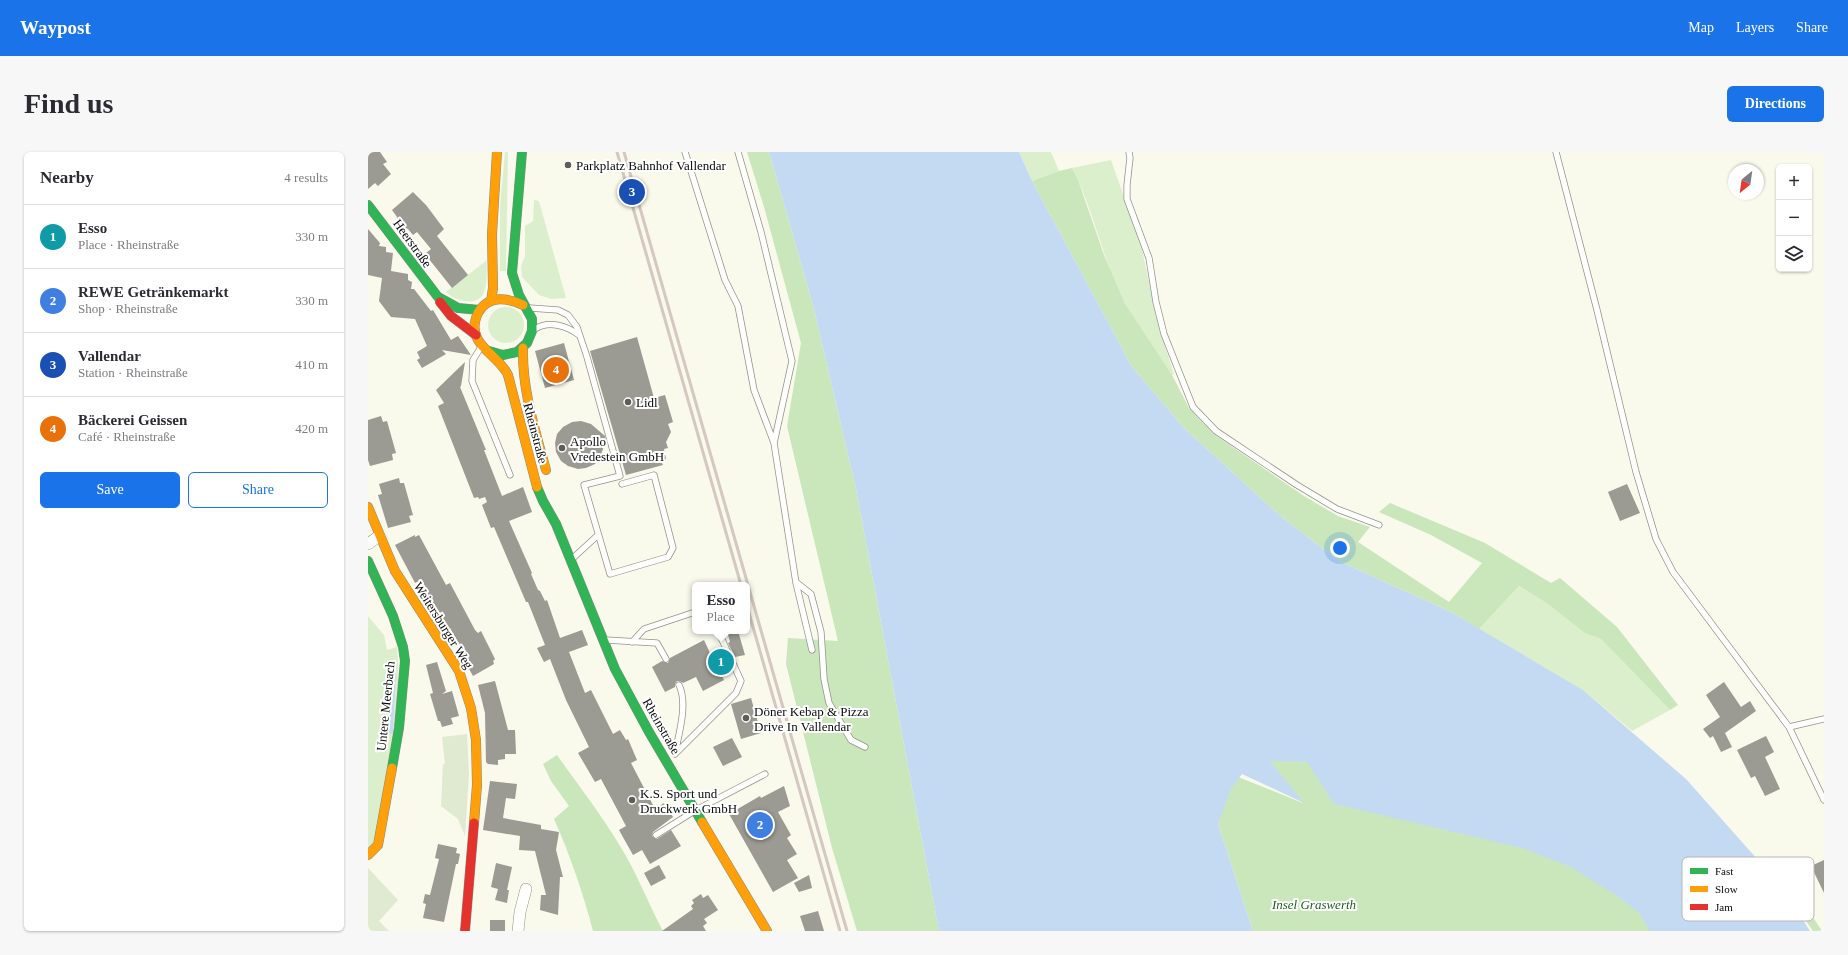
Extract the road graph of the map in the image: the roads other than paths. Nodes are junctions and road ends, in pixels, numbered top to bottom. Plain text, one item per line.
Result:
1 (497, 152) edge
2 (522, 152) edge
3 (685, 152) edge
4 (738, 152) edge
5 (1129, 152) edge
6 (1556, 152) edge
7 (368, 205) edge
8 (438, 297) junction
9 (491, 301) junction
10 (524, 307) junction
11 (480, 310) junction
12 (532, 331) junction
13 (476, 334) junction
14 (580, 335) junction
15 (482, 345) junction
16 (523, 348) junction
17 (489, 351) junction
18 (774, 443) junction
19 (510, 475) dead end
20 (548, 478) dead end
21 (622, 484) dead end
22 (552, 500) dead end
23 (368, 507) edge
24 (556, 524) junction
25 (1379, 526) dead end
26 (598, 535) junction
27 (379, 536) junction
28 (368, 544) edge
29 (569, 560) junction
30 (368, 561) edge
31 (796, 583) junction
32 (692, 613) edge
33 (719, 634) edge
34 (602, 640) junction
35 (632, 642) junction
36 (812, 650) dead end
37 (666, 659) dead end
38 (679, 685) dead end
39 (1824, 719) edge
40 (1789, 727) junction
41 (865, 747) dead end
42 (675, 754) junction
43 (672, 769) junction
44 (765, 774) dead end
45 (1824, 800) edge
46 (696, 810) junction
47 (656, 835) dead end
48 (368, 856) edge
49 (526, 889) dead end
50 (465, 931) edge
51 (518, 931) edge
52 (767, 931) edge

1 - 9 main road
2 - 10 main road
3 - 18 lane
4 - 18 lane
5 - 25 lane
6 - 40 lane
7 - 8 main road, Heerstraße
8 - 11 main road, Heerstraße
8 - 13 main road, Heerstraße
9 - 10 main road
9 - 11 main road
10 - 12 main road
10 - 14 lane
11 - 13 main road
12 - 14 lane
12 - 16 main road, Rheinstraße
13 - 15 main road, Rheinstraße
14 - 26 lane
15 - 17 main road, Rheinstraße
15 - 19 lane
16 - 17 main road
16 - 20 main road, Rheinstraße
17 - 24 main road, Rheinstraße
18 - 31 lane
21 - 26 lane
22 - 24 main road, Rheinstraße
23 - 27 main road, Weitersburger Weg
24 - 29 main road, Rheinstraße
26 - 29 lane
27 - 28 street
27 - 50 main road, Weitersburger Weg
29 - 34 main road, Rheinstraße
30 - 48 main road, Untere Meerbach
31 - 36 lane
31 - 41 lane
32 - 35 lane
33 - 42 lane
34 - 35 lane
34 - 43 main road, Rheinstraße
35 - 37 lane
38 - 42 lane
39 - 40 lane
40 - 45 lane
42 - 43 lane
43 - 46 main road, Rheinstraße
44 - 46 lane
46 - 47 lane
46 - 52 main road, Rheinstraße
49 - 51 street

